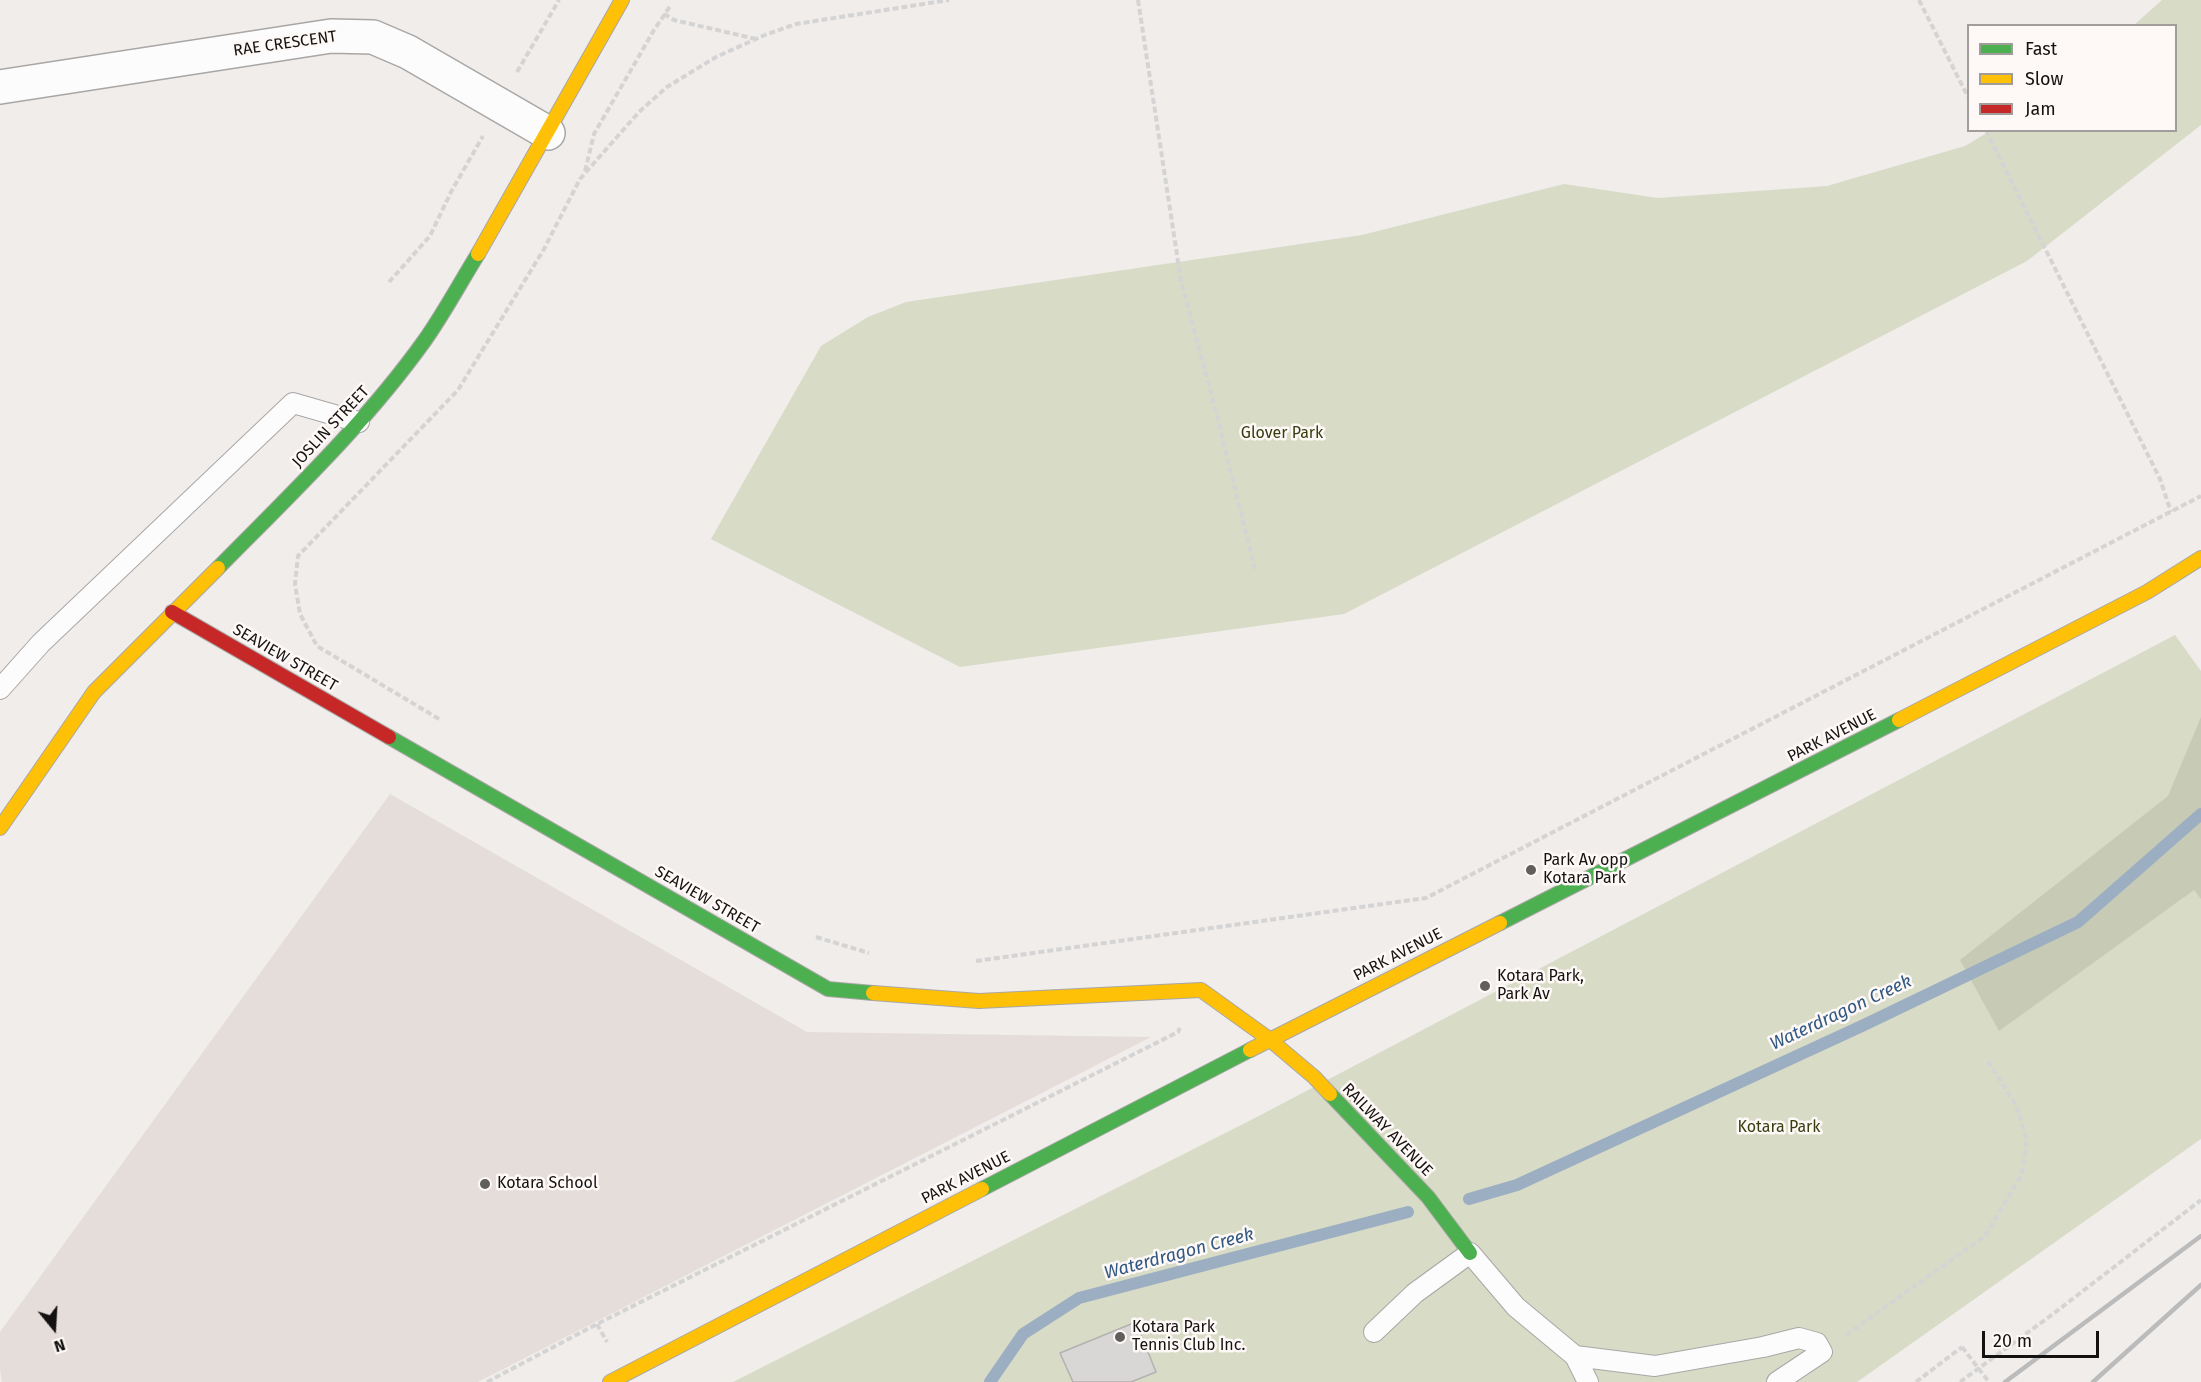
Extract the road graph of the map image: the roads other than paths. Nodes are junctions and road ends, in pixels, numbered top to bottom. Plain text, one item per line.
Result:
1 (622, 0) edge
2 (0, 87) edge
3 (548, 133) junction
4 (359, 422) junction
5 (2201, 558) edge
6 (172, 612) junction
7 (0, 689) edge
8 (0, 828) edge
9 (1269, 1039) junction
10 (1470, 1253) junction
11 (1374, 1332) dead end
12 (1575, 1356) junction
13 (610, 1382) edge
14 (1588, 1382) edge
15 (1777, 1382) edge

1 - 3 street, JOSLIN STREET
2 - 3 street, RAE CRESCENT
3 - 4 street, JOSLIN STREET
4 - 6 street, JOSLIN STREET
4 - 7 lane
5 - 9 street, PARK AVENUE
6 - 8 street, JOSLIN STREET
6 - 9 street, SEAVIEW STREET
9 - 10 street, RAILWAY AVENUE
9 - 13 street, PARK AVENUE
10 - 11 lane
10 - 12 lane
12 - 14 lane
12 - 15 lane

